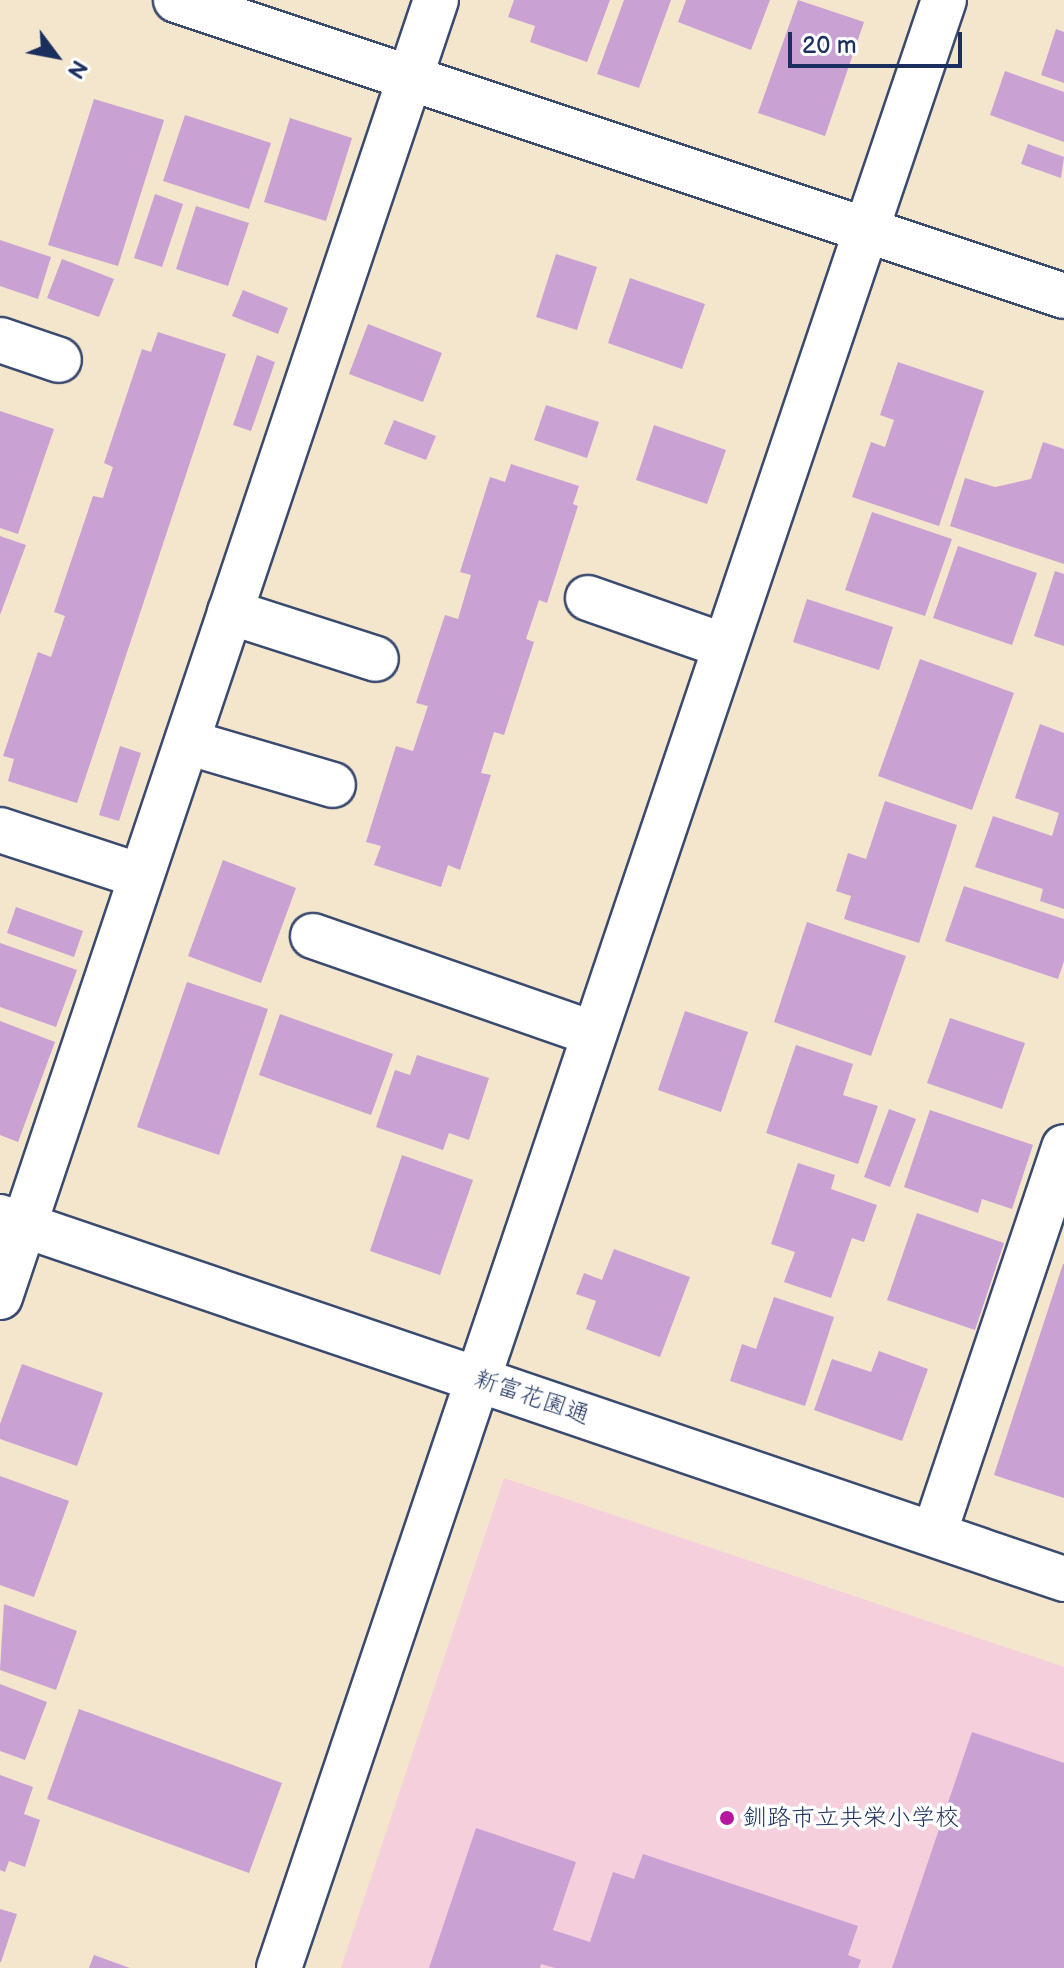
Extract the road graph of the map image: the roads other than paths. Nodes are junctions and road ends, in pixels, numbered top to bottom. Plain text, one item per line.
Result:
1 (176, 0) edge
2 (436, 0) edge
3 (944, 0) edge
4 (410, 76) junction
5 (867, 229) junction
6 (1064, 296) edge
7 (0, 340) edge
8 (59, 360) dead end
9 (588, 598) dead end
10 (230, 612) junction
11 (725, 646) junction
12 (376, 659) dead end
13 (187, 742) junction
14 (333, 785) dead end
15 (0, 830) edge
16 (141, 876) junction
17 (313, 936) dead end
18 (592, 1033) junction
19 (1064, 1147) edge
20 (12, 1221) edge
21 (0, 1297) edge
22 (475, 1377) junction
23 (934, 1534) junction
24 (1064, 1579) edge
25 (279, 1968) edge

1 - 4 street
2 - 4 street
3 - 5 street
4 - 5 street
4 - 10 street
5 - 6 street
5 - 11 street
7 - 8 street
9 - 11 street
10 - 12 street
10 - 13 street
11 - 18 street
13 - 14 street
13 - 16 street
15 - 16 street
16 - 20 street
17 - 18 street
18 - 22 street
19 - 23 street
20 - 21 street
20 - 22 street, 新富花園通
22 - 23 street, 新富花園通
22 - 25 street
23 - 24 street, 新富花園通

